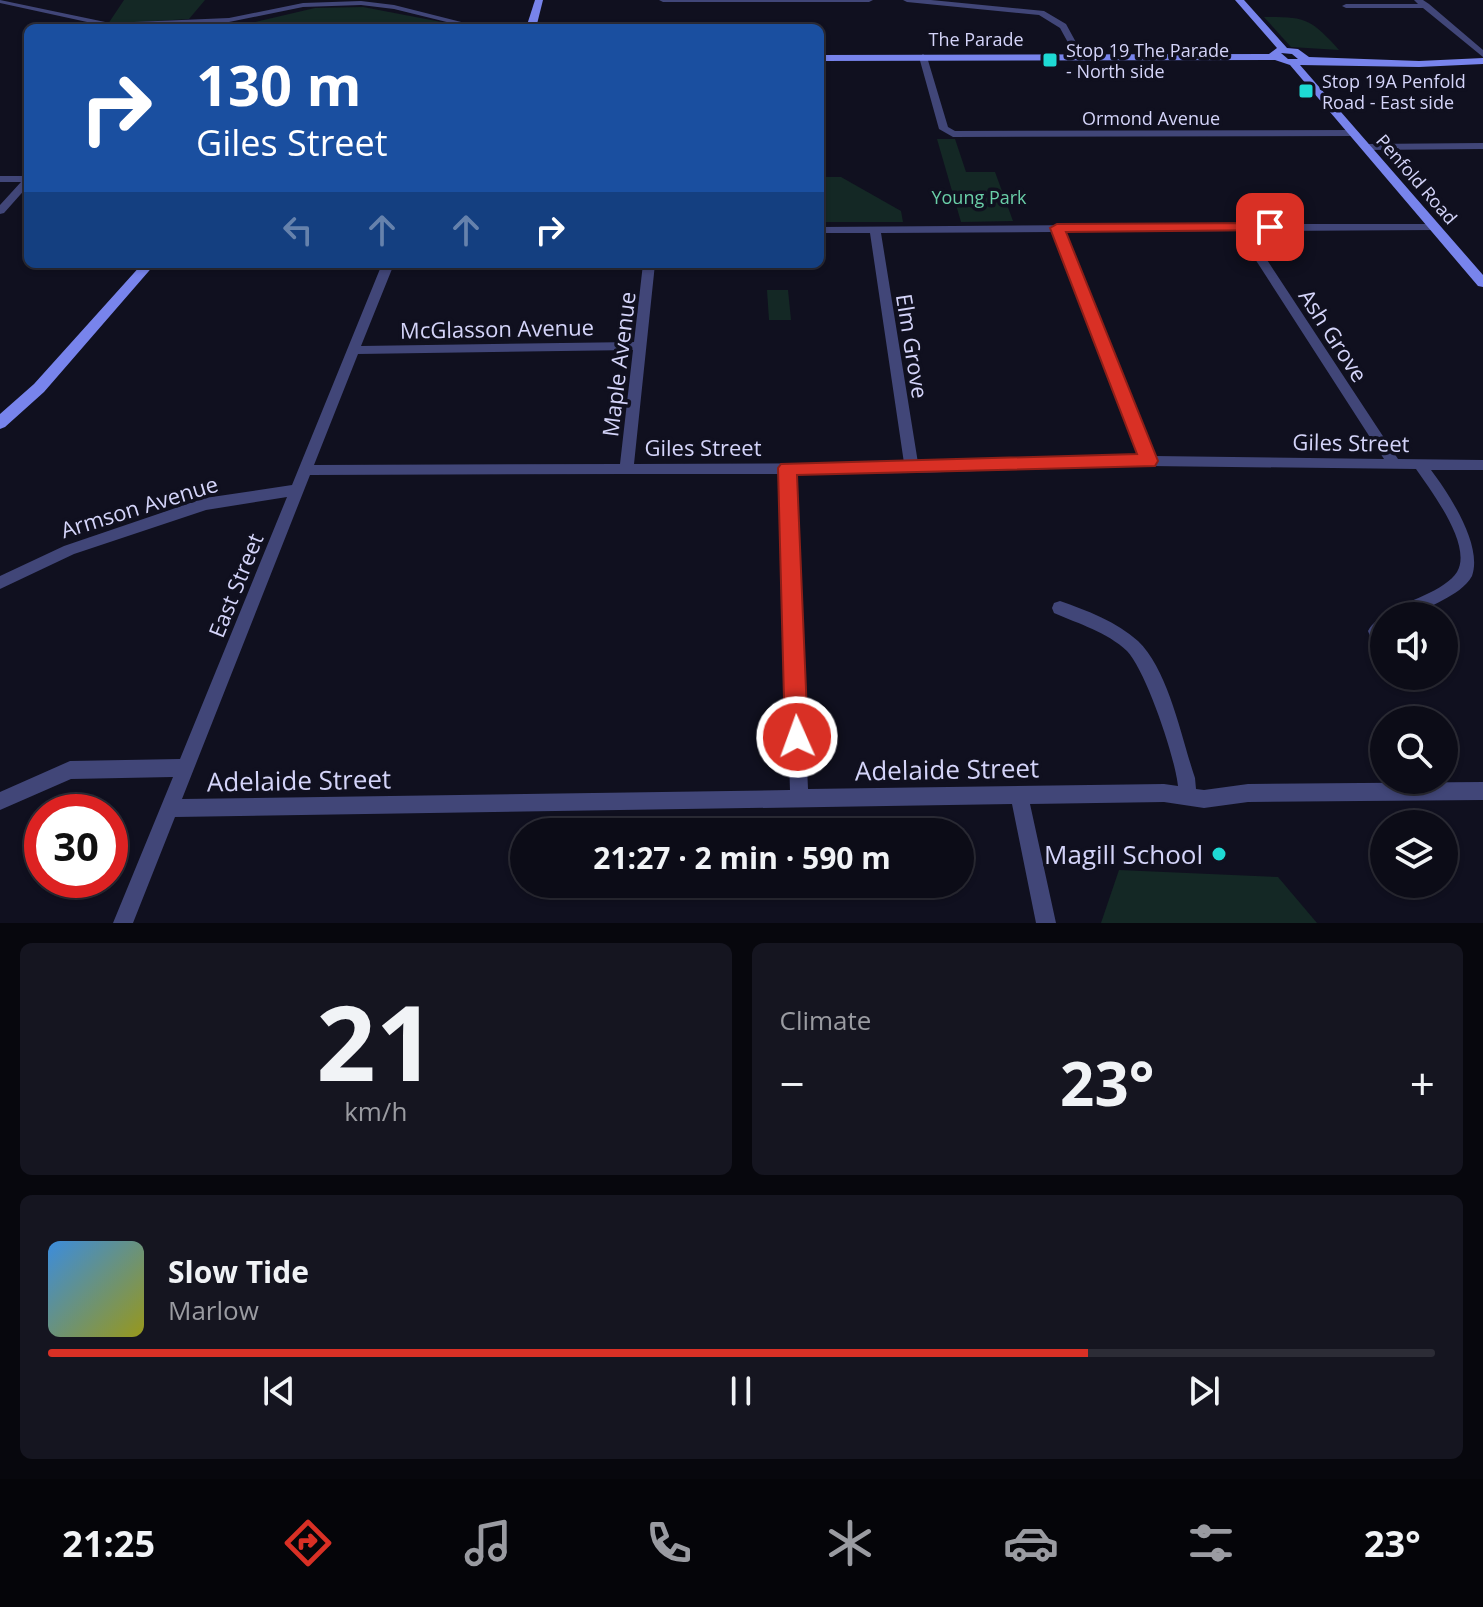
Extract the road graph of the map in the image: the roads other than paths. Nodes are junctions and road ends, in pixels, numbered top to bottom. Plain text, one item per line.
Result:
1 (539, 0) edge
2 (663, 0) edge
3 (869, 0) edge
4 (907, 0) edge
5 (1239, 0) edge
6 (8, 1) edge
7 (327, 2) edge
8 (1422, 3) edge
9 (1346, 6) dead end
10 (104, 24) edge
11 (134, 24) edge
12 (464, 24) edge
13 (532, 24) edge
14 (1279, 53) junction
15 (1483, 54) edge
16 (923, 57) junction
17 (1080, 57) junction
18 (824, 58) edge
19 (1298, 58) junction
20 (1483, 61) edge
21 (1354, 133) junction
22 (1483, 146) edge
23 (1366, 147) junction
24 (0, 179) edge
25 (24, 179) edge
26 (24, 184) edge
27 (0, 211) edge
28 (1240, 227) junction
29 (1435, 227) junction
30 (1057, 228) junction
31 (824, 230) edge
32 (875, 230) junction
33 (145, 268) edge
34 (386, 268) edge
35 (649, 268) edge
36 (1483, 283) edge
37 (640, 346) junction
38 (355, 350) junction
39 (0, 423) edge
40 (1149, 461) junction
41 (1395, 465) junction
42 (1483, 465) edge
43 (1421, 466) junction
44 (787, 468) junction
45 (912, 468) junction
46 (626, 469) junction
47 (307, 470) junction
48 (297, 490) junction
49 (0, 583) edge
50 (1423, 602) edge
51 (1060, 608) dead end
52 (184, 768) junction
53 (1483, 791) edge
54 (1019, 795) junction
55 (1188, 795) junction
56 (799, 797) junction
57 (0, 801) edge
58 (170, 808) junction
59 (123, 923) edge
60 (1046, 923) edge

1 - 13 main road
2 - 3 street
4 - 17 street
5 - 14 main road
6 - 10 street
7 - 11 street
7 - 12 street
8 - 9 street
8 - 15 street
14 - 17 main road, The Parade
14 - 19 main road
16 - 17 main road, The Parade
16 - 18 main road, The Parade
16 - 21 street, Ormond Avenue
19 - 20 main road
19 - 21 main road, Penfold Road
21 - 23 main road, Penfold Road
22 - 23 street
23 - 29 main road, Penfold Road
24 - 25 street
26 - 27 street
28 - 29 street
28 - 30 street
28 - 41 street, Ash Grove
29 - 36 main road, Penfold Road
30 - 32 street
30 - 40 street
31 - 32 street
32 - 45 street, Elm Grove
33 - 39 main road
34 - 38 street, East Street
35 - 37 street, Maple Avenue
37 - 38 street, McGlasson Avenue
37 - 46 street, Maple Avenue
38 - 47 street, East Street
40 - 41 street, Giles Street
40 - 45 street, Giles Street
41 - 43 street, Giles Street
42 - 43 street, Giles Street
43 - 50 street
44 - 45 street, Giles Street
44 - 46 street, Giles Street
44 - 56 street
46 - 47 street, Giles Street
47 - 48 street, East Street
48 - 49 street, Armson Avenue
48 - 52 street, East Street
51 - 55 street
52 - 57 street
52 - 58 street, East Street
53 - 55 street, Adelaide Street
54 - 55 street, Adelaide Street
54 - 56 street, Adelaide Street
54 - 60 street
56 - 58 street, Adelaide Street
58 - 59 street, East Street

